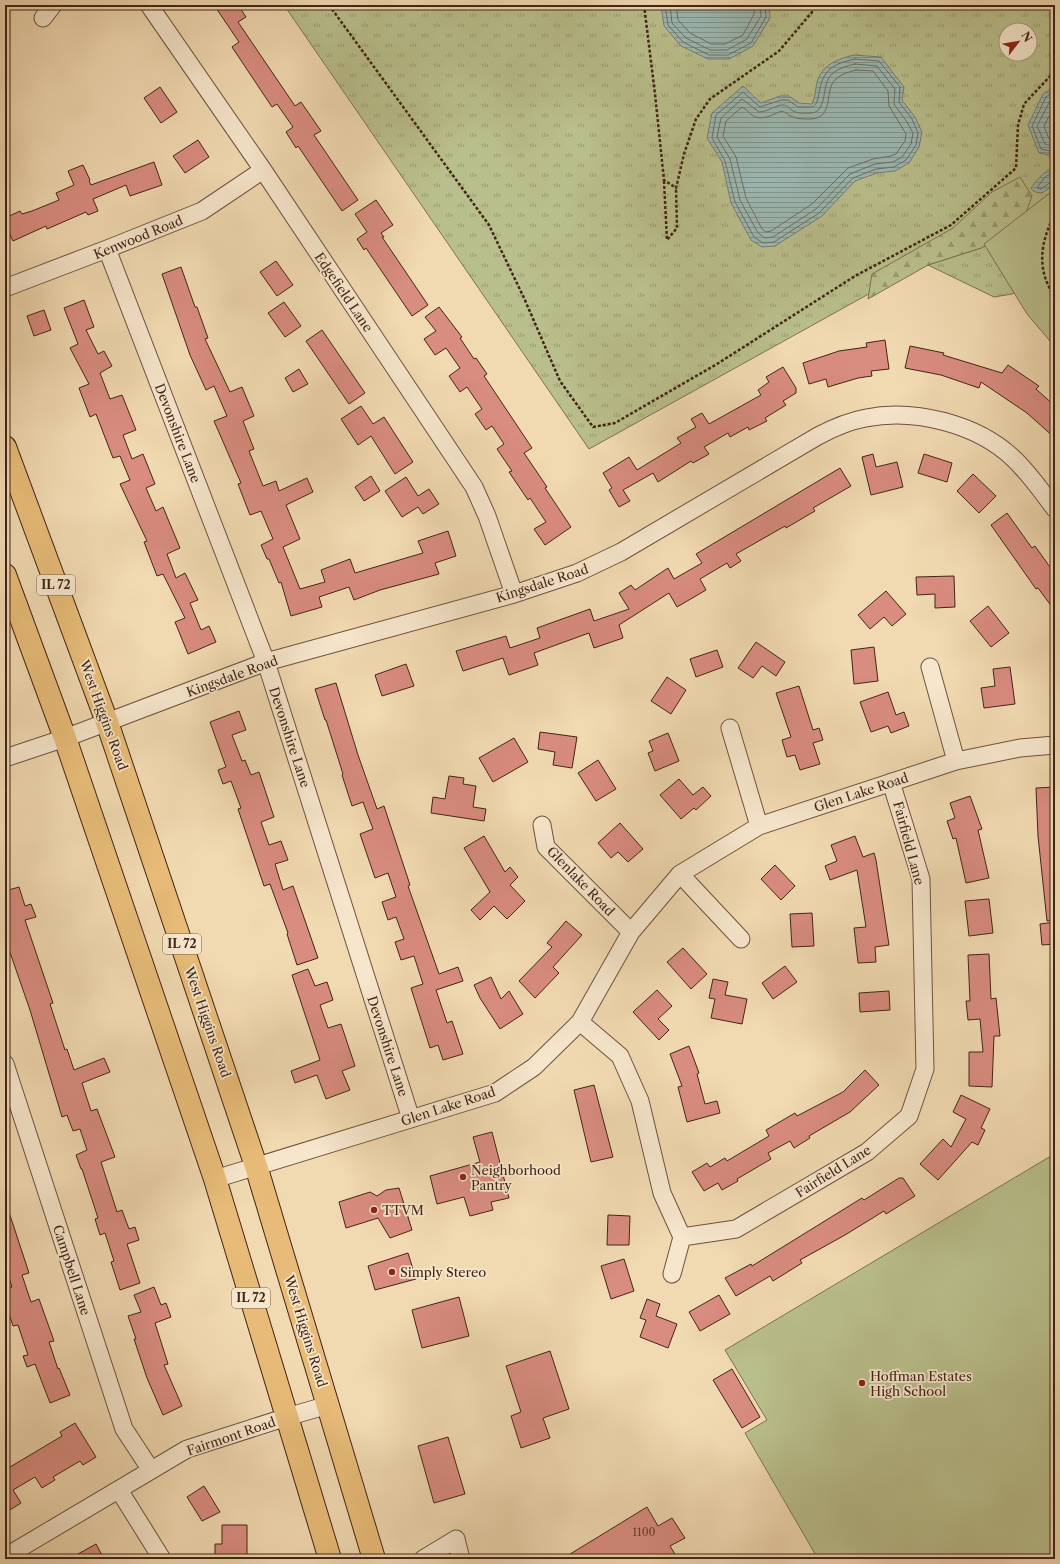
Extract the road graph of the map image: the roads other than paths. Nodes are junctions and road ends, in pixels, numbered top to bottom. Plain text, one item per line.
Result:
1 (149, 5) edge
2 (263, 170) junction
3 (107, 249) junction
4 (5, 288) edge
5 (5, 447) edge
6 (1055, 510) edge
7 (5, 575) edge
8 (514, 594) junction
9 (266, 662) junction
10 (930, 667) dead end
11 (107, 722) junction
12 (730, 728) dead end
13 (65, 738) junction
14 (1055, 745) edge
15 (5, 758) edge
16 (956, 761) junction
17 (891, 782) junction
18 (542, 825) dead end
19 (759, 826) junction
20 (680, 874) junction
21 (631, 932) junction
22 (740, 939) dead end
23 (580, 1022) junction
24 (5, 1064) edge
25 (411, 1119) junction
26 (256, 1166) junction
27 (215, 1179) junction
28 (682, 1237) junction
29 (672, 1274) dead end
30 (328, 1405) junction
31 (287, 1417) junction
32 (151, 1470) junction
33 (118, 1490) junction
34 (5, 1557) edge
35 (162, 1559) edge
36 (330, 1559) edge
37 (374, 1559) edge
38 (423, 1559) edge
39 (461, 1559) edge

1 - 2 street, Edgefield Lane
2 - 3 street, Kenwood Road
2 - 8 street, Edgefield Lane
3 - 4 street, Kenwood Road
3 - 9 street, Devonshire Lane
5 - 11 main road, West Higgins Road / IL 72
6 - 8 street, Kingsdale Road
7 - 13 main road, IL 72
8 - 9 street, Kingsdale Road
9 - 11 street, Kingsdale Road
9 - 25 street, Devonshire Lane
10 - 16 street
11 - 13 street, Kingsdale Road
11 - 26 main road, West Higgins Road / IL 72
12 - 19 street
13 - 15 street, Kingsdale Road
13 - 27 main road, IL 72
14 - 16 street, Glen Lake Road
16 - 17 street, Glen Lake Road
17 - 19 street, Glen Lake Road
17 - 28 street, Fairfield Lane
18 - 21 street, Glenlake Road
19 - 20 street, Glen Lake Road
20 - 21 street, Glen Lake Road
20 - 22 street
21 - 23 street, Glen Lake Road
23 - 25 street, Glen Lake Road
23 - 28 street
24 - 32 street, Campbell Lane
25 - 26 street, Glen Lake Road
26 - 27 street, Glen Lake Road
26 - 30 main road, West Higgins Road / IL 72
27 - 31 main road, IL 72
28 - 29 street
30 - 31 street, Fairmont Road
30 - 37 main road, West Higgins Road / IL 72
31 - 32 street, Fairmont Road
31 - 36 main road, IL 72
32 - 33 street, Fairmont Road
33 - 34 street, Fairmont Road
33 - 35 street
38 - 39 street

